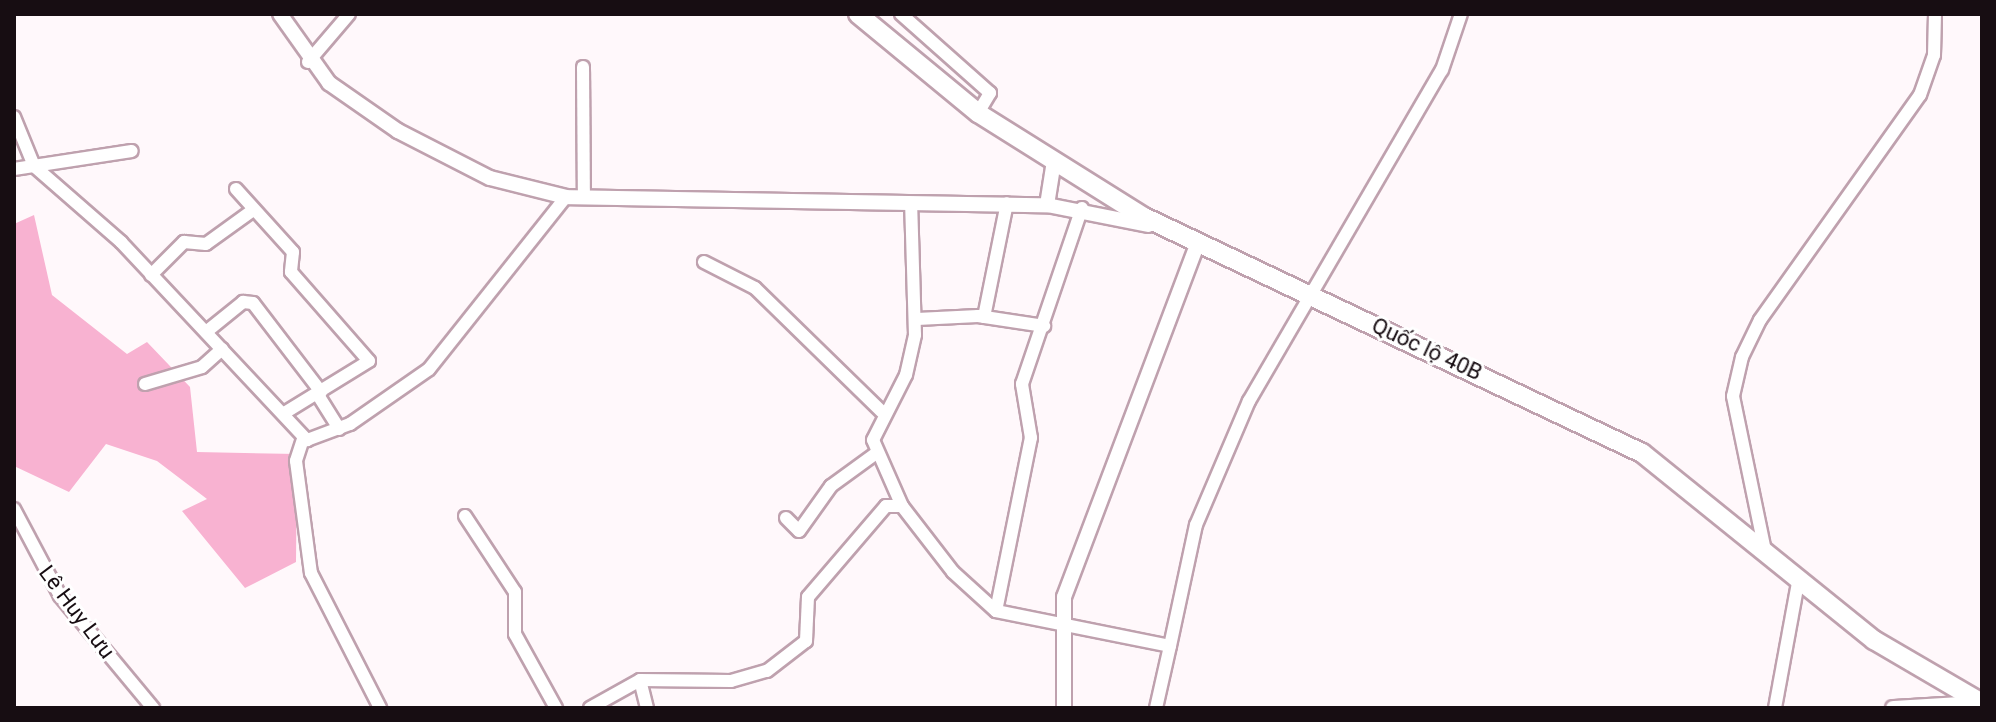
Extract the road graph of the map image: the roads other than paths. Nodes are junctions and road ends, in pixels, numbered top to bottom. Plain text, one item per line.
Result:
1 (280, 14) edge
2 (349, 14) edge
3 (858, 14) edge
4 (901, 14) edge
5 (1461, 14) edge
6 (1935, 14) edge
7 (308, 62) junction
8 (583, 67) dead end
9 (978, 113) junction
10 (14, 117) edge
11 (132, 151) dead end
12 (1054, 161) junction
13 (34, 166) junction
14 (14, 169) edge
15 (236, 189) dead end
16 (584, 196) junction
17 (566, 197) junction
18 (911, 203) junction
19 (1007, 203) junction
20 (1047, 205) junction
21 (1082, 208) junction
22 (252, 211) junction
23 (1198, 242) junction
24 (704, 262) dead end
25 (151, 275) junction
26 (1309, 295) junction
27 (984, 317) junction
28 (917, 319) junction
29 (1044, 326) junction
30 (206, 332) junction
31 (222, 349) junction
32 (145, 384) dead end
33 (320, 393) junction
34 (882, 412) junction
35 (283, 414) junction
36 (339, 429) junction
37 (303, 439) junction
38 (875, 454) junction
39 (902, 506) junction
40 (14, 509) edge
41 (465, 516) dead end
42 (786, 518) dead end
43 (1764, 546) junction
44 (1799, 577) junction
45 (996, 611) junction
46 (1061, 626) junction
47 (1170, 646) junction
48 (640, 680) junction
49 (1978, 703) edge
50 (153, 708) edge
51 (380, 708) edge
52 (556, 708) edge
53 (590, 708) edge
54 (647, 708) edge
55 (1064, 708) edge
56 (1156, 708) edge
57 (1775, 708) edge
58 (1893, 708) edge

1 - 7 main road
2 - 7 street
3 - 9 highway, Quốc lộ 40B
4 - 9 street
5 - 26 street
6 - 43 street
7 - 17 main road
8 - 16 street
9 - 12 highway, Quốc lộ 40B
10 - 13 street
11 - 13 street
12 - 20 main road
12 - 23 highway, Quốc lộ 40B
13 - 14 street
13 - 25 street
15 - 22 street
16 - 17 main road
16 - 18 main road
17 - 36 street
18 - 19 main road
18 - 28 street
19 - 20 main road
19 - 27 street
20 - 21 main road
21 - 23 main road
21 - 29 street
22 - 25 street
22 - 33 street
23 - 26 highway, Quốc lộ 40B
23 - 46 main road
24 - 34 street
25 - 30 street
26 - 43 highway, Quốc lộ 40B
26 - 47 street
27 - 28 street
27 - 29 street
28 - 34 street
29 - 45 street
30 - 31 street
30 - 33 street
31 - 32 street
31 - 35 street
33 - 35 street
33 - 36 street
34 - 38 street
35 - 37 street
36 - 37 street
37 - 51 street
38 - 39 street
38 - 42 street
39 - 45 street
39 - 48 street
40 - 50 street, Lê Huy Lưu
41 - 52 street
43 - 44 highway, Quốc lộ 40B
44 - 49 highway, Quốc lộ 40B
44 - 57 street
45 - 46 street
46 - 47 street
46 - 55 main road
47 - 56 street
48 - 53 street
48 - 54 street
49 - 58 main road

